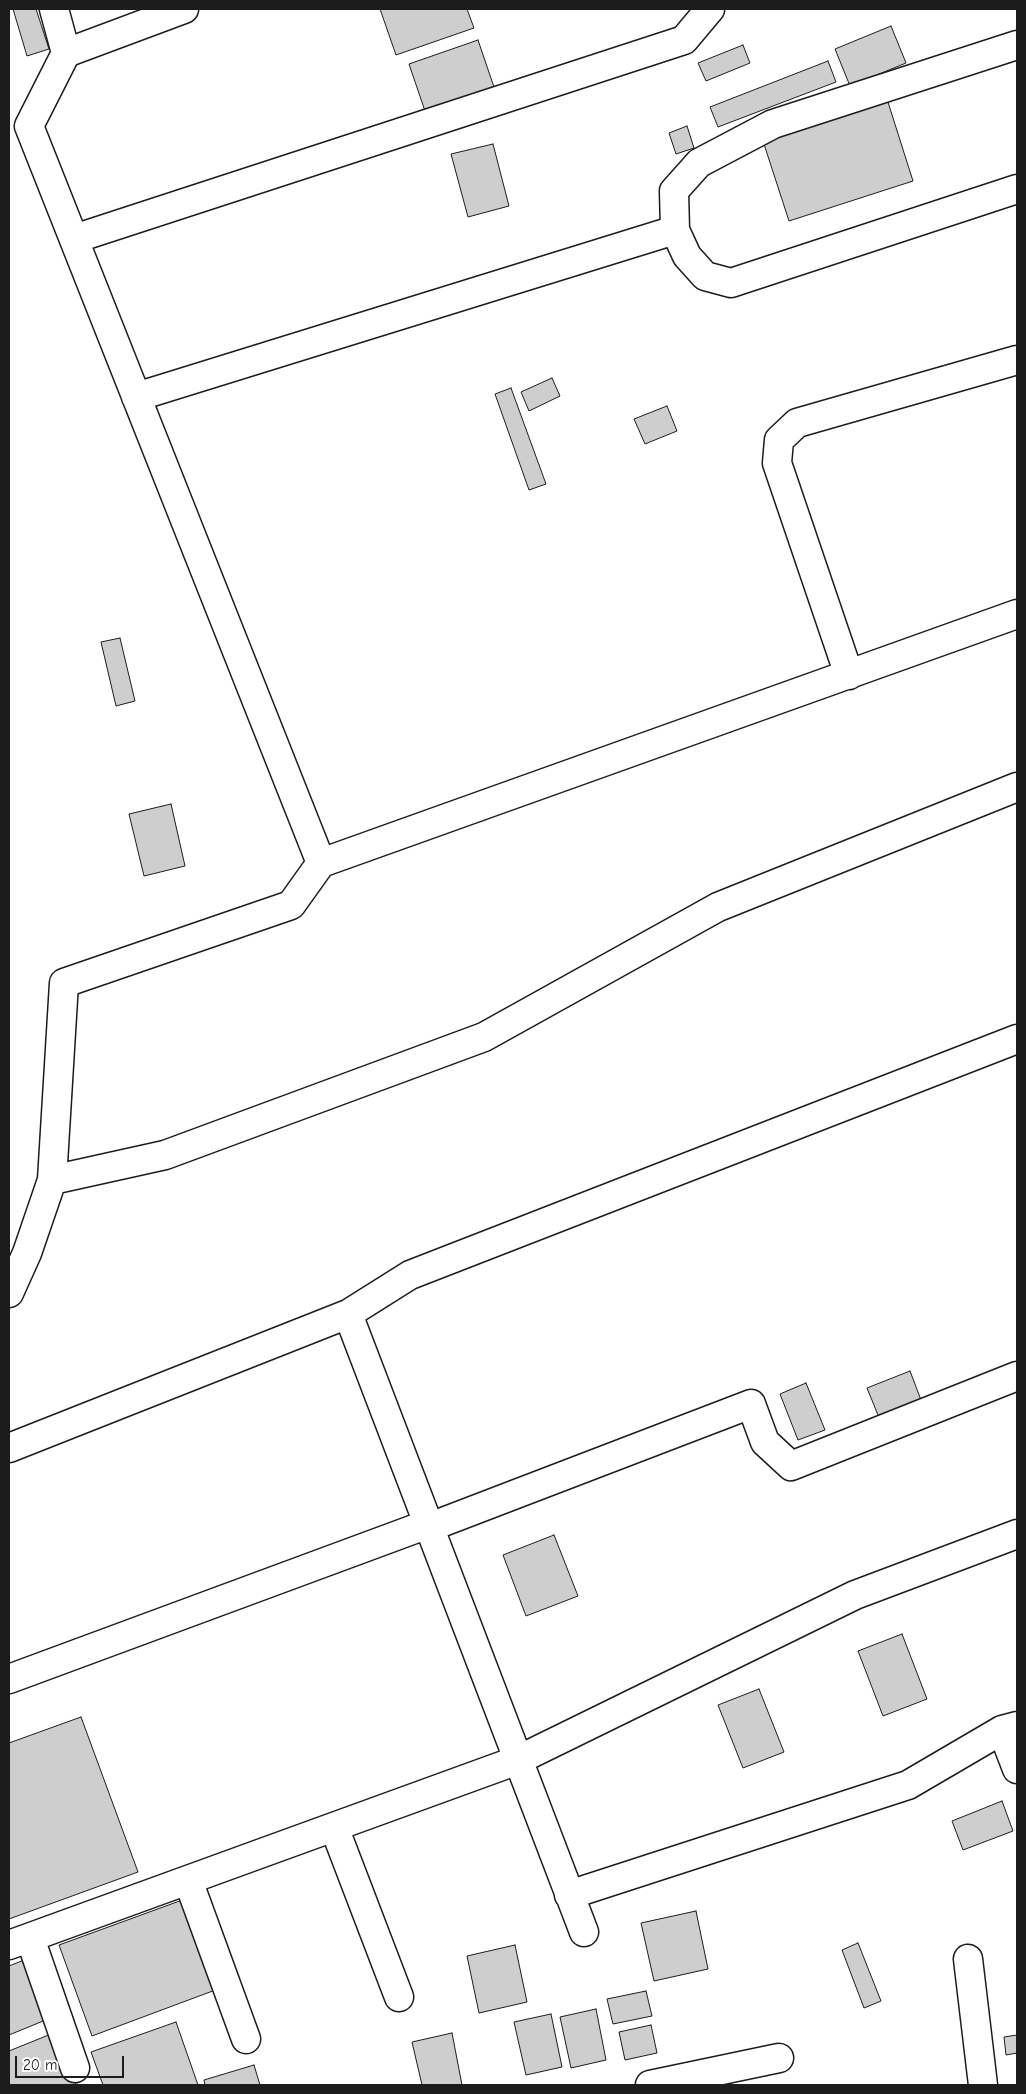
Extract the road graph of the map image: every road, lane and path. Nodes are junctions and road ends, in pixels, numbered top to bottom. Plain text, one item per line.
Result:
1 (54, 9) edge
2 (184, 9) edge
3 (710, 9) edge
4 (1017, 46) edge
5 (66, 53) junction
6 (1017, 189) edge
7 (675, 230) junction
8 (74, 239) junction
9 (1017, 360) edge
10 (136, 396) junction
11 (1017, 614) edge
12 (849, 675) junction
13 (1017, 787) edge
14 (321, 863) junction
15 (1017, 1040) edge
16 (52, 1180) junction
17 (9, 1293) edge
18 (348, 1314) junction
19 (1017, 1376) edge
20 (9, 1448) edge
21 (428, 1524) junction
22 (1017, 1534) edge
23 (9, 1679) edge
24 (1009, 1728) edge
25 (518, 1760) junction
26 (1017, 1769) edge
27 (334, 1827) junction
28 (188, 1880) junction
29 (570, 1895) junction
30 (584, 1932) dead end
31 (20, 1942) edge
32 (968, 1959) dead end
33 (399, 1997) dead end
34 (246, 2039) dead end
35 (779, 2058) dead end
36 (75, 2068) dead end
37 (650, 2085) edge
38 (983, 2085) edge

1 - 5 street
2 - 5 street
3 - 8 street
4 - 7 street
5 - 8 street
6 - 7 street
7 - 10 street
8 - 10 street
9 - 12 street
10 - 14 street
11 - 12 street
12 - 14 street
13 - 16 street
14 - 16 street
15 - 18 street
16 - 17 street
18 - 20 street
18 - 21 street
19 - 21 street
21 - 23 street
21 - 25 street
22 - 25 street
24 - 26 street
24 - 29 street
25 - 27 street
25 - 29 street
27 - 28 street
27 - 33 street
28 - 31 street
28 - 34 street
29 - 30 street
31 - 36 street
32 - 38 street
35 - 37 street

